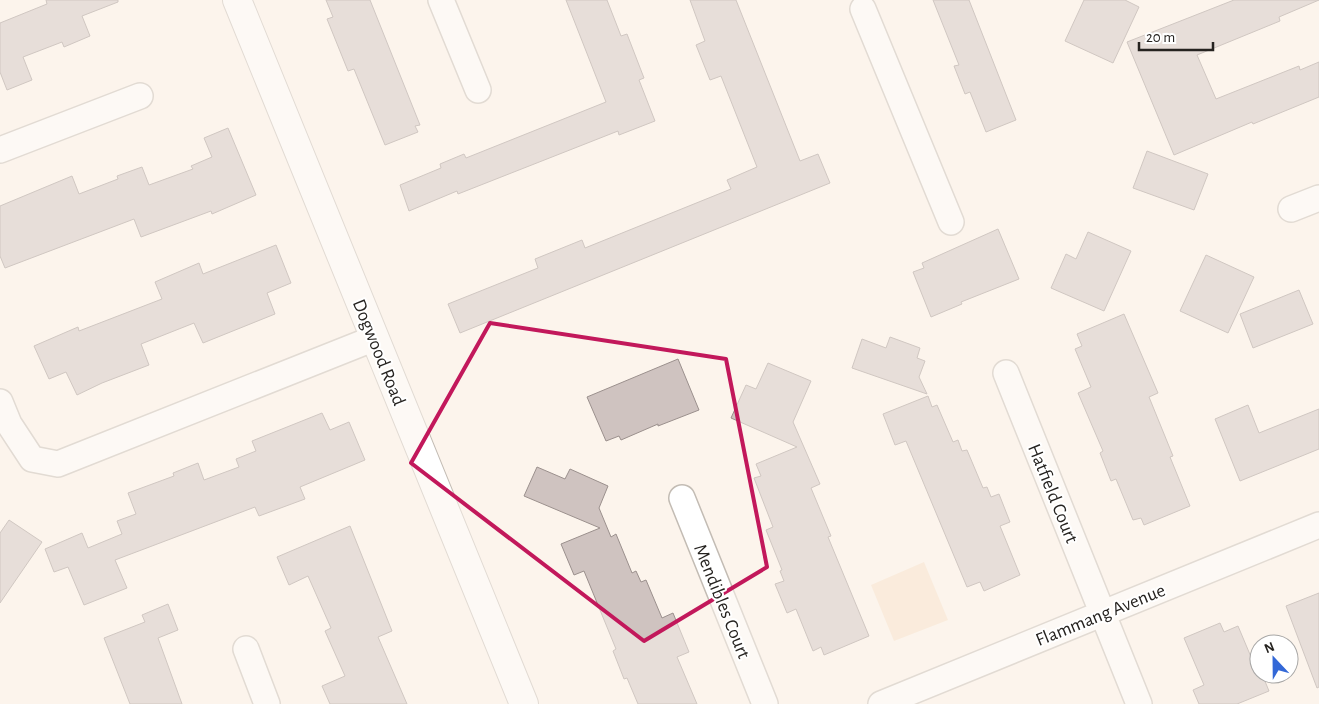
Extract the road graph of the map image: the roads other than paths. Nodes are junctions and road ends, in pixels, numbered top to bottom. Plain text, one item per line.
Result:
1 (237, 0) edge
2 (441, 0) edge
3 (863, 9) dead end
4 (478, 90) dead end
5 (140, 96) dead end
6 (0, 150) edge
7 (1319, 198) edge
8 (1290, 209) dead end
9 (952, 222) dead end
10 (375, 338) junction
11 (1006, 373) dead end
12 (0, 402) edge
13 (682, 498) dead end
14 (1319, 525) edge
15 (1102, 613) junction
16 (246, 649) dead end
17 (268, 704) edge
18 (524, 704) edge
19 (765, 704) edge
20 (881, 704) edge
21 (1139, 704) edge

1 - 10 street, Dogwood Road
2 - 4 street
3 - 9 street
5 - 6 street
7 - 8 street
10 - 12 street
10 - 18 street, Dogwood Road
11 - 15 street, Hatfield Court
13 - 19 street, Mendibles Court
14 - 15 street, Flammang Avenue
15 - 20 street, Flammang Avenue
15 - 21 street, Hatfield Court
16 - 17 street

